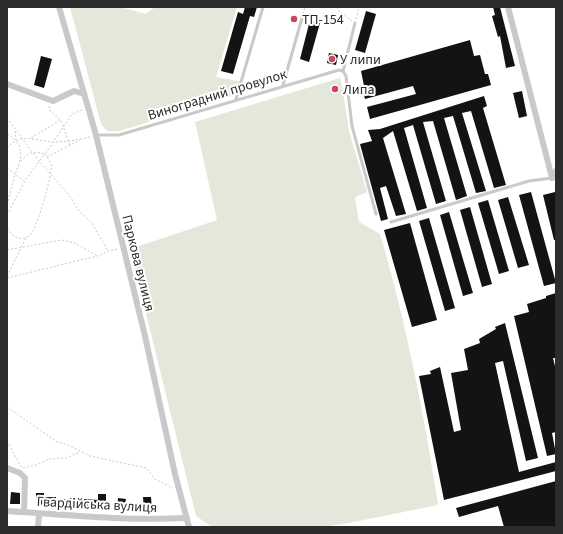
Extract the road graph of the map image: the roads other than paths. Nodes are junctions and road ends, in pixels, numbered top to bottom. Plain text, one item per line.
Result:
1 (59, 7) edge
2 (263, 7) edge
3 (508, 7) edge
4 (302, 18) road end
5 (355, 23) road end
6 (343, 71) junction
7 (7, 84) edge
8 (283, 85) junction
9 (84, 94) junction
10 (236, 99) junction
11 (96, 136) junction
12 (556, 171) edge
13 (552, 178) junction
14 (376, 214) dead end
15 (390, 222) dead end
16 (7, 468) edge
17 (7, 511) edge
18 (24, 512) junction
19 (38, 514) junction
20 (187, 518) junction
21 (38, 527) edge
22 (189, 527) edge

1 - 9 street, Паркова вулиця
2 - 10 lane
3 - 13 street
4 - 8 lane
5 - 6 lane
6 - 8 lane, Виноградний провулок
6 - 14 lane
7 - 9 street
8 - 10 lane, Виноградний провулок
9 - 11 street, Паркова вулиця
10 - 11 lane, Виноградний провулок
11 - 20 street, Паркова вулиця
12 - 13 street
13 - 15 lane
16 - 18 street
17 - 18 street, Гвардійська вулиця
18 - 19 street, Гвардійська вулиця
19 - 20 street, Гвардійська вулиця
19 - 21 street
20 - 22 street, Паркова вулиця

